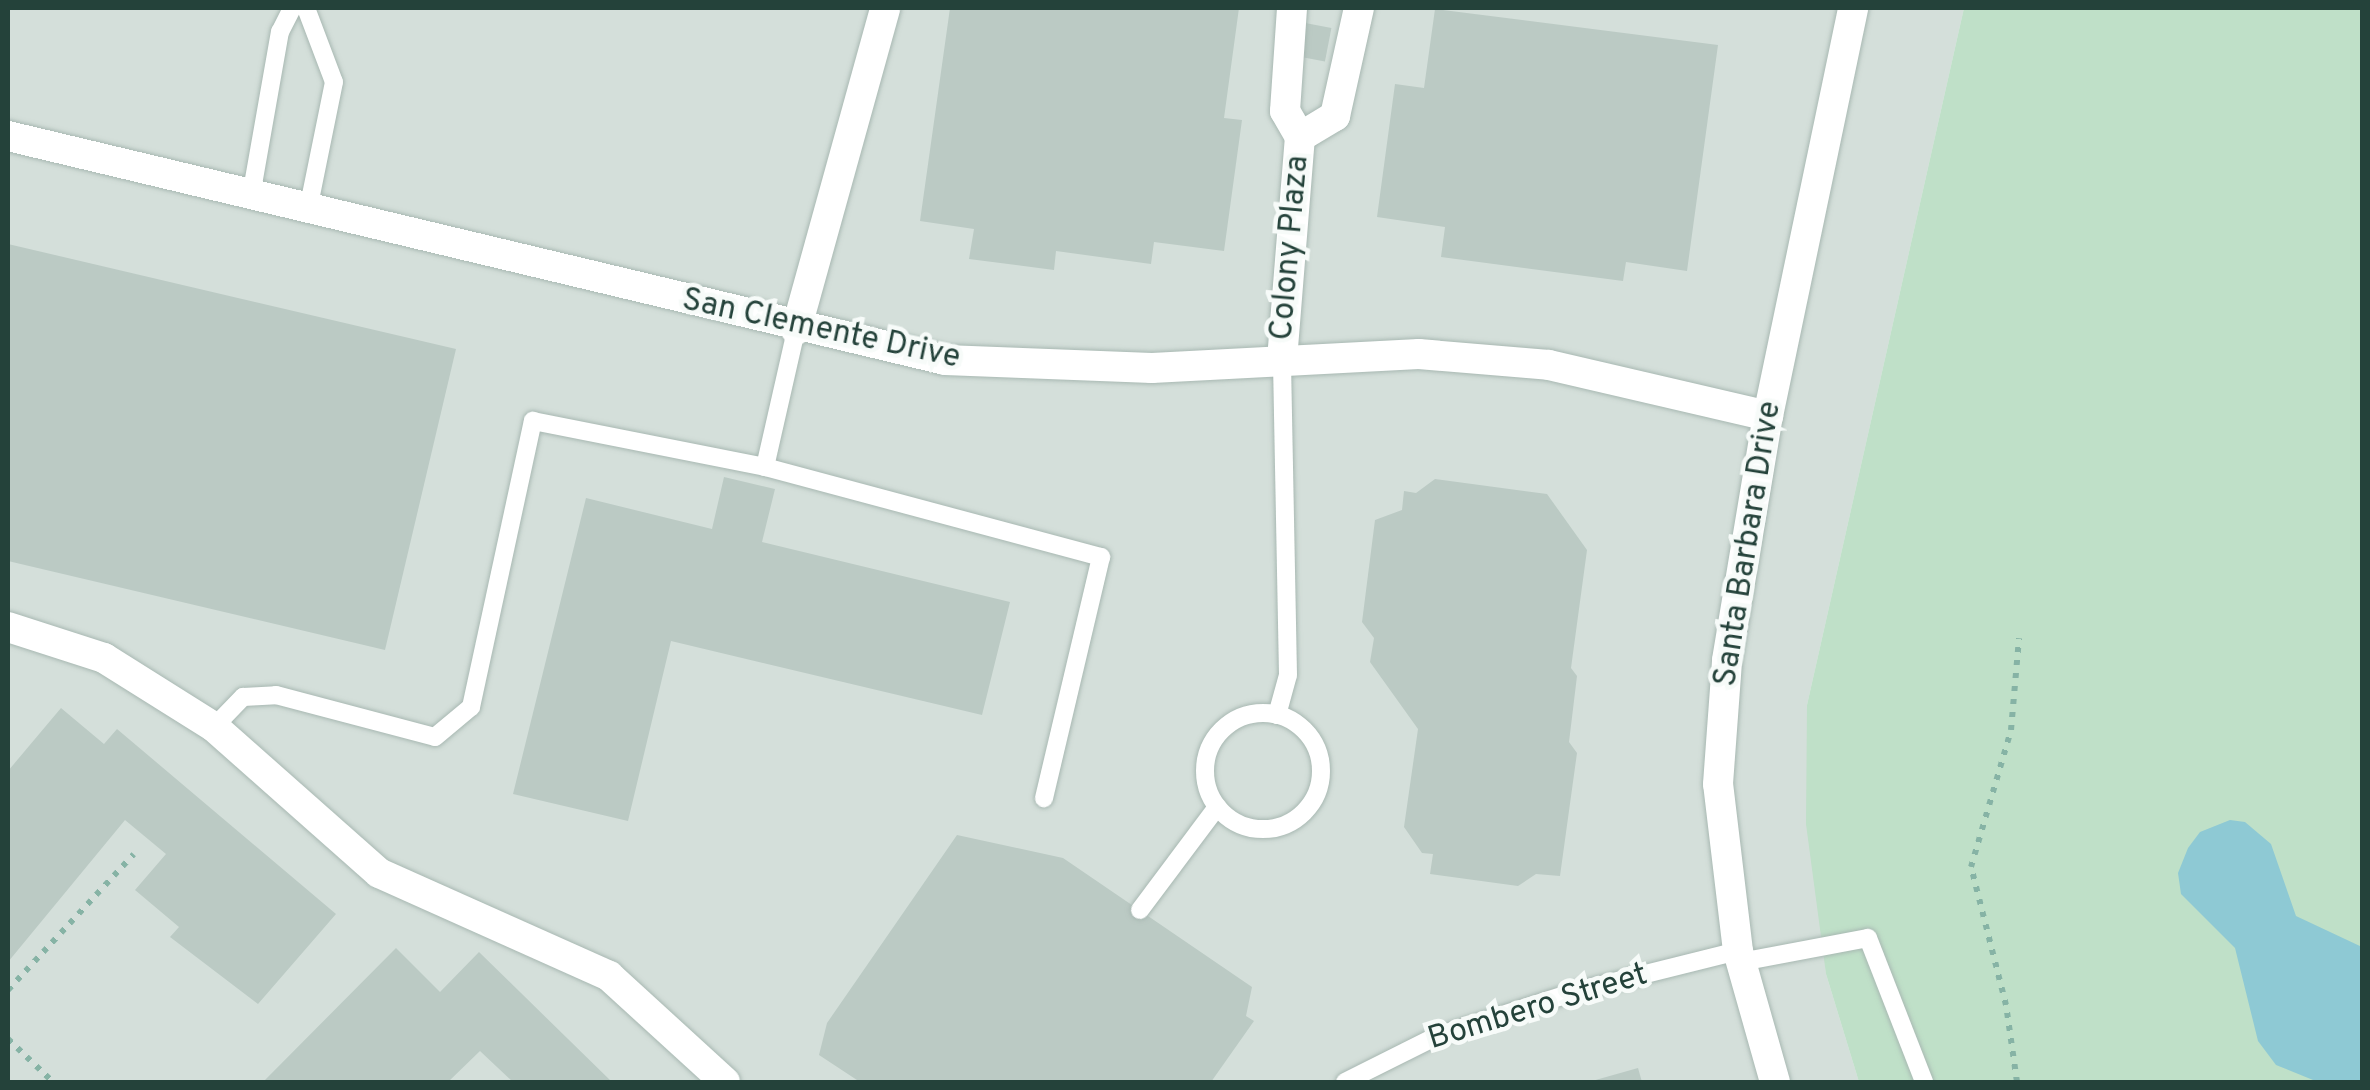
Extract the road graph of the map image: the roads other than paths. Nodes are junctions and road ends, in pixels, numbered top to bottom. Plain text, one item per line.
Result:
1 (292, 8) edge
2 (306, 8) edge
3 (885, 8) edge
4 (1292, 8) edge
5 (1359, 8) edge
6 (1853, 8) edge
7 (8, 136) edge
8 (1300, 136) junction
9 (250, 196) junction
10 (308, 210) junction
11 (796, 330) junction
12 (1282, 360) junction
13 (1768, 416) junction
14 (765, 467) junction
15 (8, 626) edge
16 (1277, 714) junction
17 (214, 726) junction
18 (1044, 798) dead end
19 (1217, 808) junction
20 (1140, 910) dead end
21 (1740, 957) junction
22 (724, 1082) edge
23 (1345, 1082) edge
24 (1775, 1082) edge
25 (1924, 1082) edge

1 - 9 lane
2 - 10 lane
3 - 11 street
4 - 8 street, Colony Plaza
5 - 8 street, Colony Plaza
6 - 13 street, Santa Barbara Drive
7 - 9 street, San Clemente Drive
8 - 12 street, Colony Plaza
9 - 10 street, San Clemente Drive
10 - 11 street, San Clemente Drive
11 - 12 street, San Clemente Drive
11 - 14 lane
12 - 13 street, San Clemente Drive
12 - 16 lane
13 - 21 street, Santa Barbara Drive
14 - 17 lane
14 - 18 lane
15 - 17 street
16 - 19 lane
16 - 19 lane
17 - 22 street
19 - 20 lane
21 - 23 lane, Bombero Street
21 - 24 street, Santa Barbara Drive
21 - 25 lane, Bombero Street

